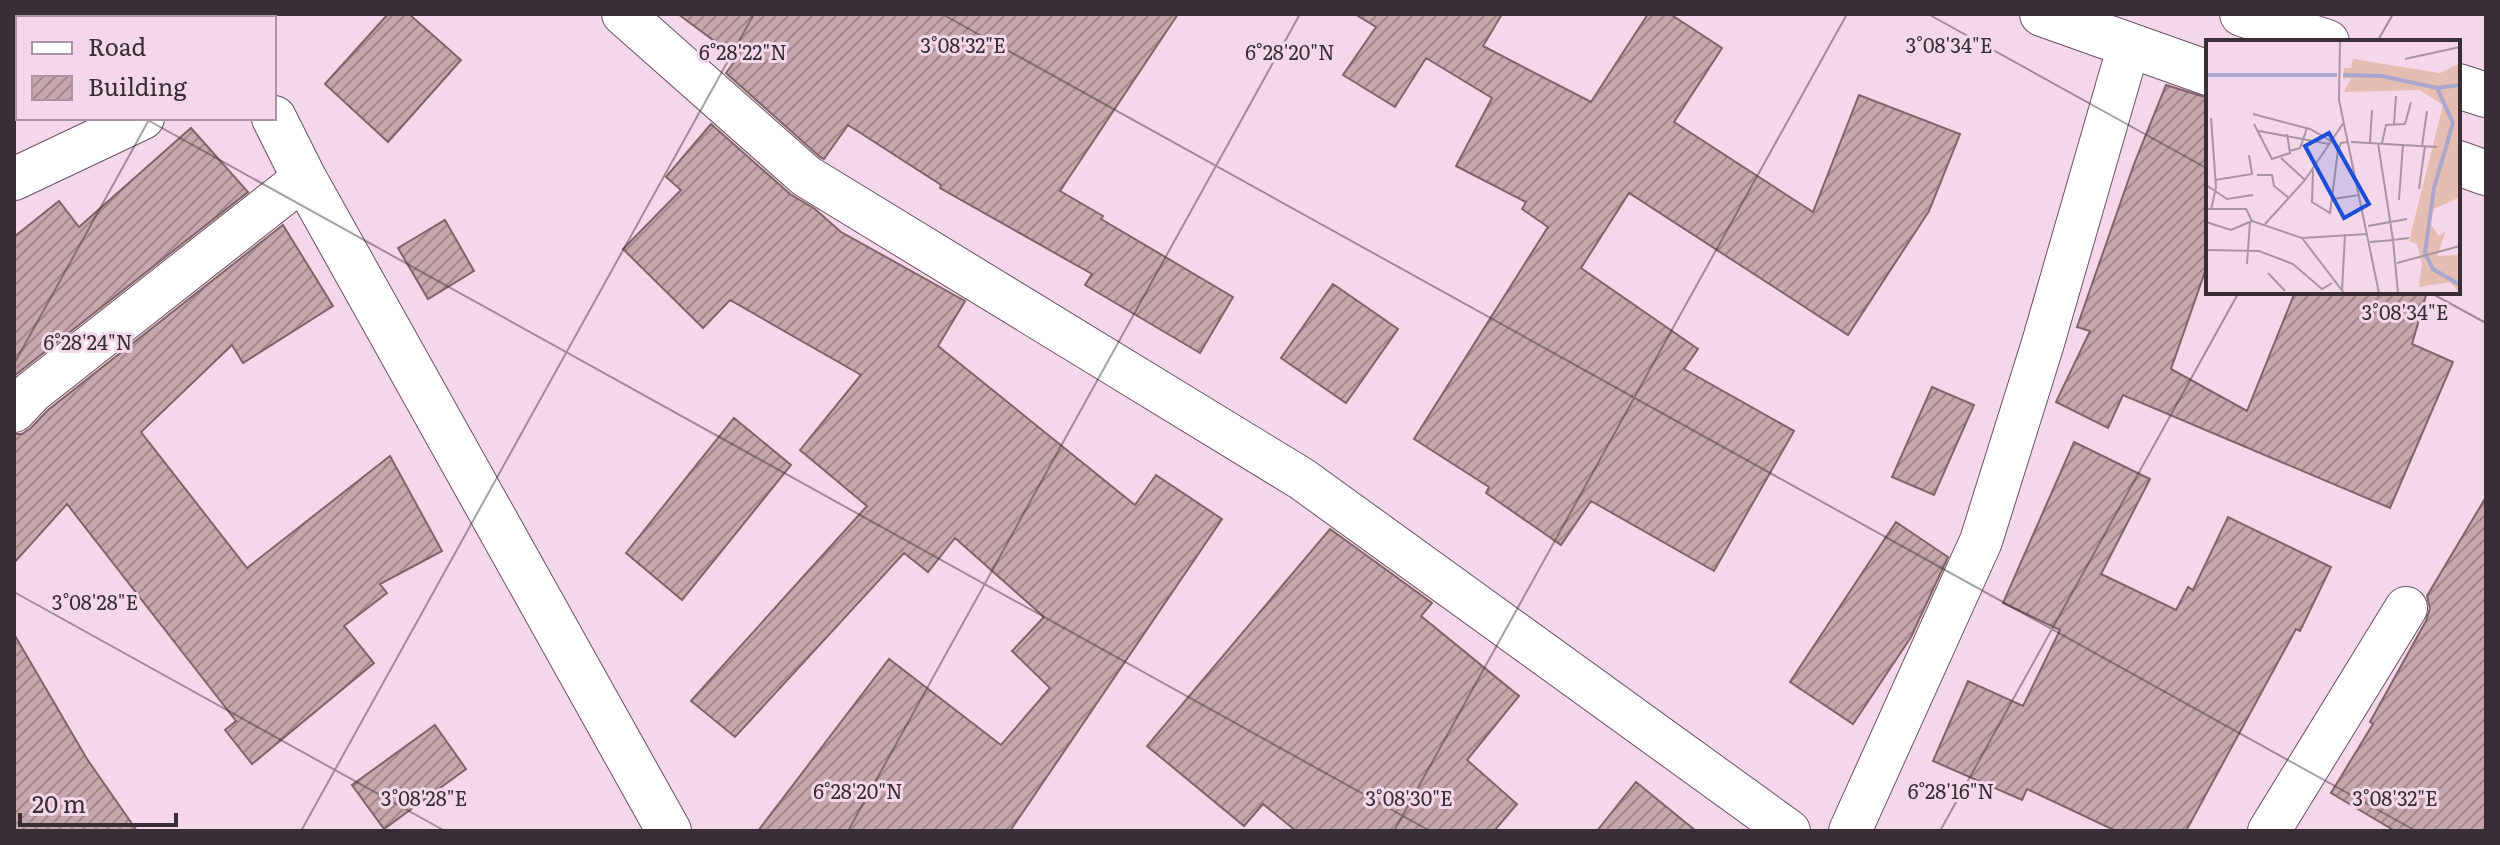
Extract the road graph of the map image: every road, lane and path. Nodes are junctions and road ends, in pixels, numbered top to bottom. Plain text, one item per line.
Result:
1 (623, 14) edge
2 (2042, 14) edge
3 (2242, 14) edge
4 (2321, 40) edge
5 (2129, 45) junction
6 (2206, 72) edge
7 (2460, 87) edge
8 (2486, 95) edge
9 (139, 120) edge
10 (275, 120) edge
11 (2460, 164) edge
12 (2486, 173) edge
13 (304, 178) junction
14 (14, 179) edge
15 (14, 411) edge
16 (2406, 608) dead end
17 (669, 831) edge
18 (1789, 831) edge
19 (1850, 831) edge
20 (2269, 831) edge

1 - 18 street
2 - 5 street
3 - 4 street
5 - 6 street
5 - 19 street
7 - 8 street
9 - 14 street
10 - 13 street
11 - 12 street
13 - 15 street
13 - 17 street
16 - 20 street

